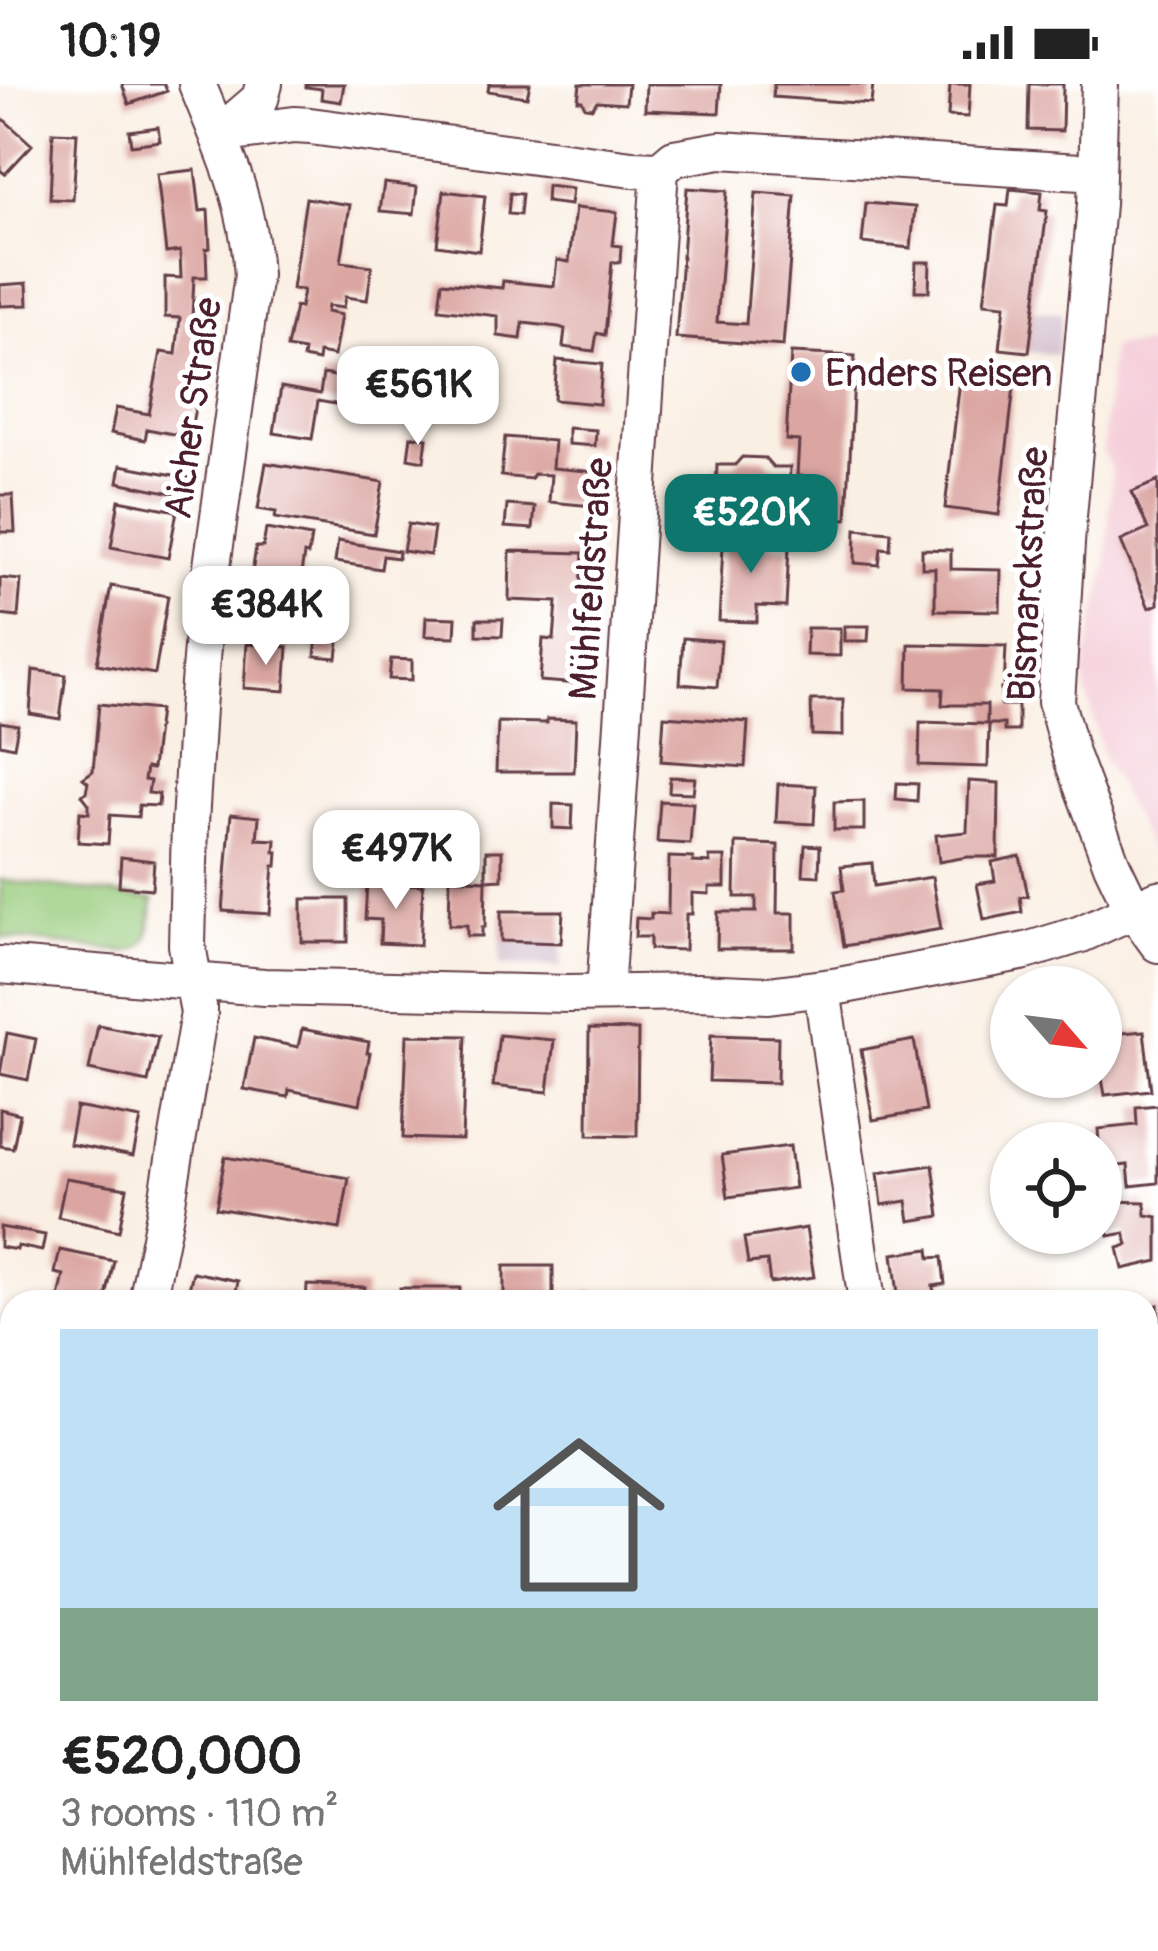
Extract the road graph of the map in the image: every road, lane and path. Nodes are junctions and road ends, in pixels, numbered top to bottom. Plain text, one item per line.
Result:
1 (197, 84) edge
2 (264, 84) edge
3 (1100, 84) edge
4 (218, 135) junction
5 (660, 170) junction
6 (1097, 173) junction
7 (1146, 905) edge
8 (1158, 944) edge
9 (0, 965) edge
10 (194, 983) junction
11 (822, 988) junction
12 (605, 993) junction
13 (149, 1290) edge
14 (865, 1290) edge

1 - 4 street, Aicher Straße
2 - 4 street
3 - 6 street, Bismarckstraße
4 - 5 street
4 - 10 street, Aicher Straße
5 - 6 street
5 - 12 street, Mühlfeldstraße
6 - 7 street, Bismarckstraße
7 - 8 street, Bismarckstraße
7 - 11 street
9 - 10 street
10 - 12 street
10 - 13 street, Aicher Straße
11 - 12 street
11 - 14 street

